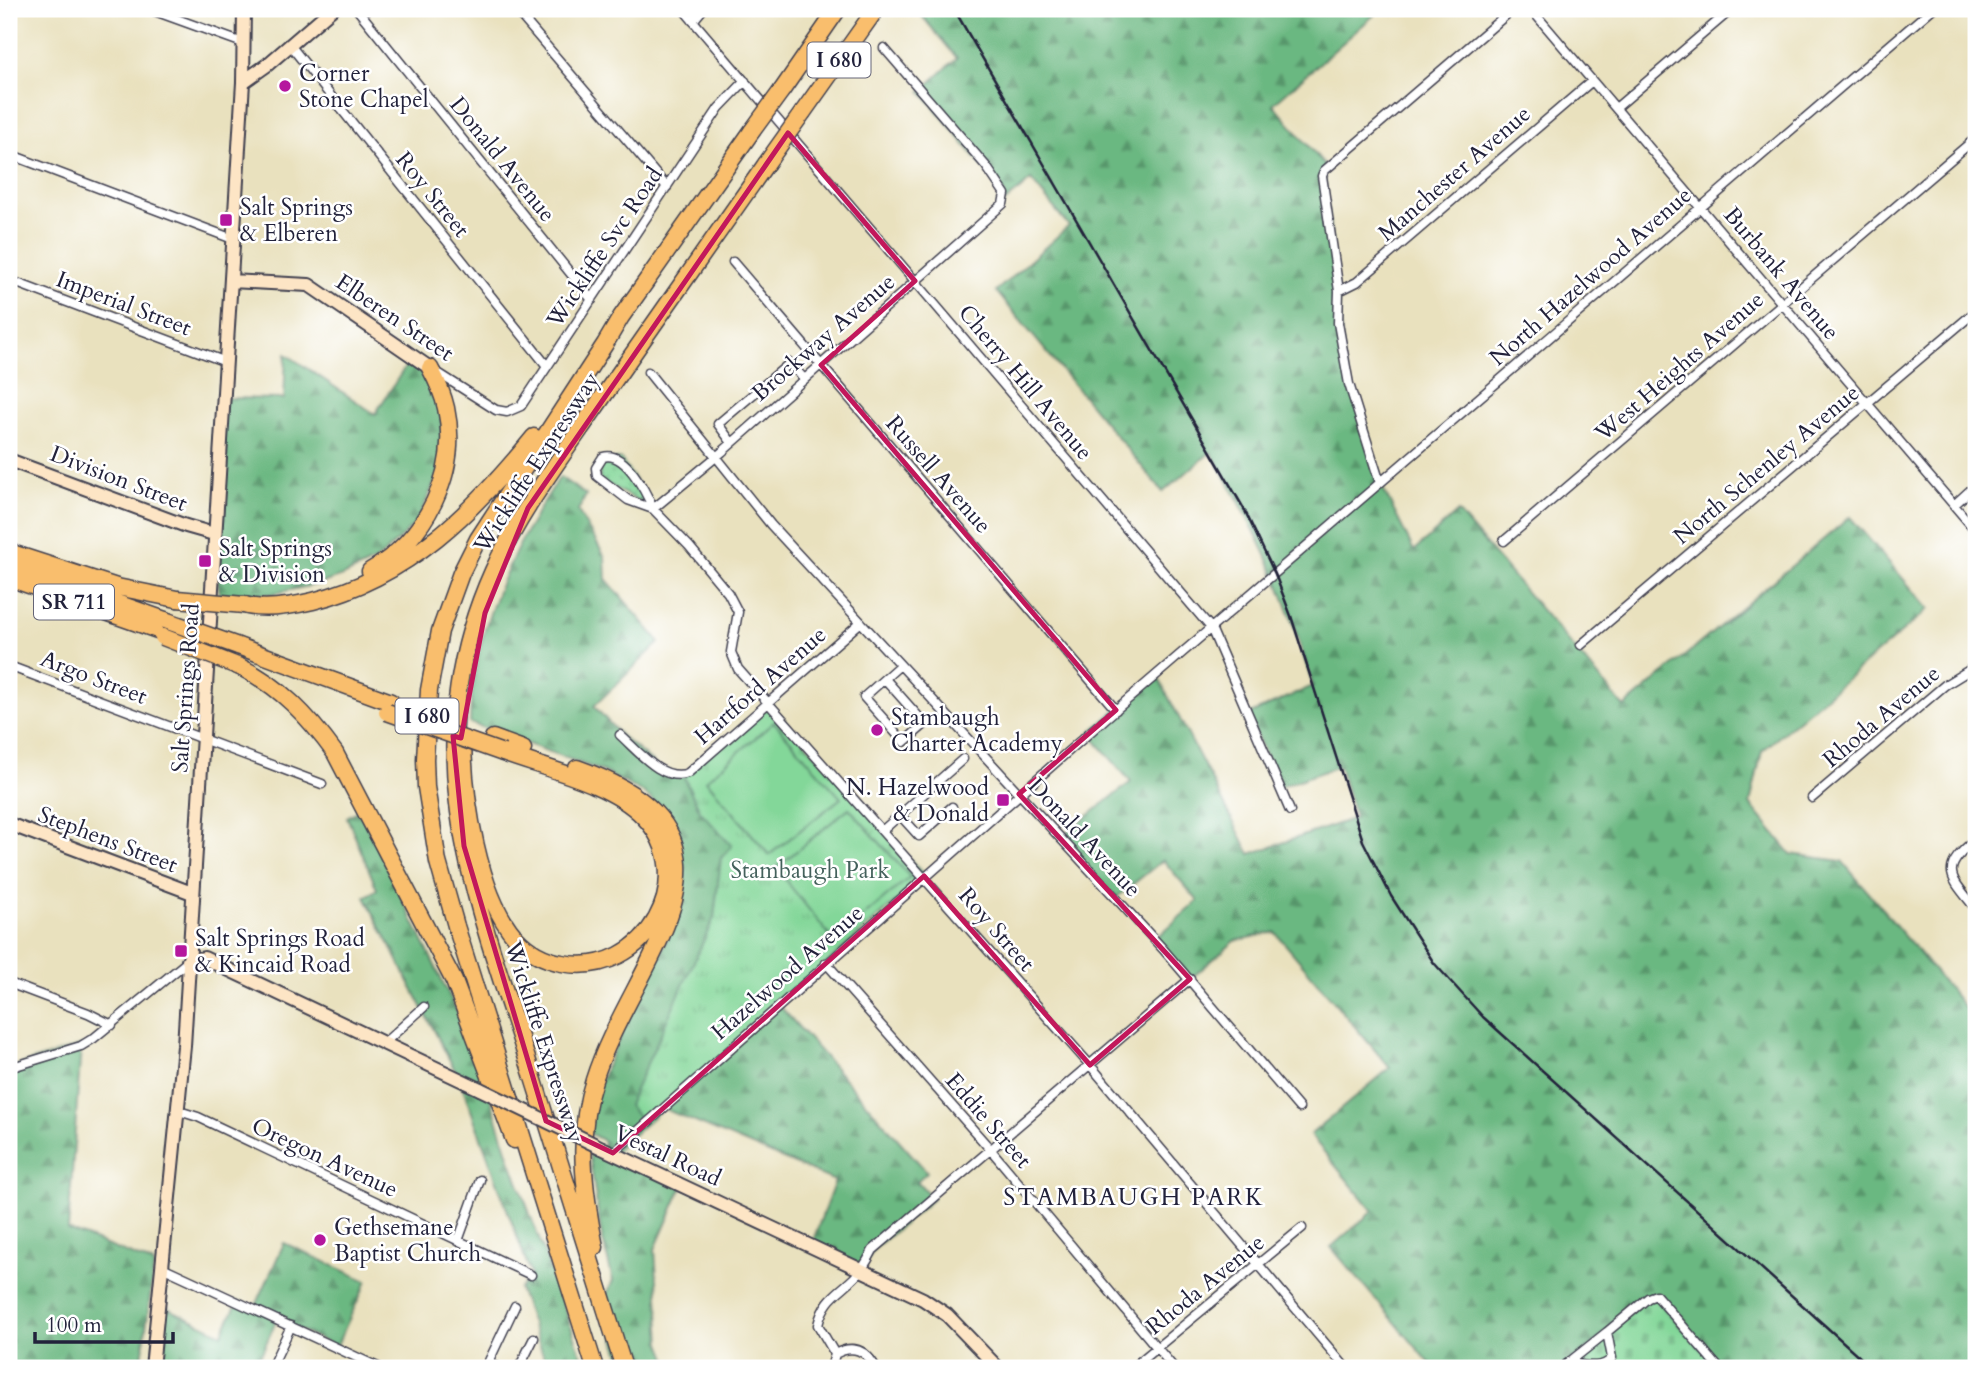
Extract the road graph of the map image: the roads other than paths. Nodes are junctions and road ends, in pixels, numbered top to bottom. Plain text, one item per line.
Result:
1 (149, 9) edge
2 (244, 9) edge
3 (332, 9) edge
4 (357, 9) edge
5 (515, 9) edge
6 (683, 9) edge
7 (703, 9) edge
8 (838, 9) edge
9 (876, 9) edge
10 (1513, 9) edge
11 (1531, 9) edge
12 (1732, 9) edge
13 (1932, 9) edge
14 (693, 21) junction
15 (243, 43) junction
16 (290, 45) junction
17 (884, 48) dead end
18 (745, 81) junction
19 (1592, 81) junction
20 (243, 82) junction
21 (1616, 108) junction
22 (1976, 138) edge
23 (9, 154) edge
24 (667, 187) junction
25 (1700, 206) junction
26 (233, 239) junction
27 (733, 262) dead end
28 (9, 280) edge
29 (231, 281) junction
30 (915, 281) junction
31 (1339, 291) junction
32 (592, 300) junction
33 (1782, 303) junction
34 (1976, 311) edge
35 (621, 317) junction
36 (226, 362) junction
37 (821, 365) junction
38 (547, 366) junction
39 (430, 368) junction
40 (649, 372) dead end
41 (804, 379) junction
42 (1867, 403) junction
43 (487, 404) joint
44 (732, 443) junction
45 (716, 456) junction
46 (9, 460) edge
47 (1380, 483) junction
48 (1976, 485) edge
49 (1954, 505) junction
50 (528, 508) junction
51 (653, 509) junction
52 (1976, 531) edge
53 (215, 534) junction
54 (1504, 541) dead end
55 (9, 552) edge
56 (9, 565) edge
57 (1275, 575) joint
58 (9, 578) edge
59 (244, 605) junction
60 (861, 622) junction
61 (1211, 628) junction
62 (164, 630) junction
63 (1581, 645) dead end
64 (239, 657) junction
65 (900, 665) junction
66 (9, 666) edge
67 (1976, 666) edge
68 (885, 679) junction
69 (769, 703) junction
70 (389, 707) junction
71 (1116, 710) junction
72 (620, 735) dead end
73 (202, 739) junction
74 (963, 760) dead end
75 (322, 784) dead end
76 (1019, 794) junction
77 (1812, 798) dead end
78 (952, 807) dead end
79 (1290, 811) dead end
80 (900, 815) junction
81 (9, 824) edge
82 (883, 830) junction
83 (1976, 839) edge
84 (925, 876) junction
85 (192, 893) junction
86 (1976, 909) edge
87 (188, 961) junction
88 (826, 963) junction
89 (1190, 979) junction
90 (9, 983) edge
91 (424, 1007) dead end
92 (112, 1025) junction
93 (383, 1044) junction
94 (1090, 1065) junction
95 (9, 1068) edge
96 (1299, 1108) dead end
97 (179, 1111) junction
98 (991, 1150) junction
99 (608, 1151) junction
100 (480, 1181) dead end
101 (552, 1228) junction
102 (1301, 1228) dead end
103 (457, 1241) junction
104 (1259, 1265) junction
105 (162, 1267) junction
106 (862, 1270) junction
107 (531, 1275) dead end
108 (603, 1301) junction
109 (515, 1306) dead end
110 (291, 1326) junction
111 (1607, 1332) junction
112 (534, 1338) dead end
113 (1157, 1348) junction
114 (835, 1354) junction
115 (362, 1359) junction
116 (1565, 1366) edge
117 (152, 1368) edge
118 (271, 1368) edge
119 (357, 1368) edge
120 (380, 1368) edge
121 (499, 1368) edge
122 (519, 1368) edge
123 (596, 1368) edge
124 (624, 1368) edge
125 (834, 1368) edge
126 (876, 1368) edge
127 (998, 1368) edge
128 (1132, 1368) edge
129 (1174, 1368) edge
130 (1346, 1368) edge
131 (1719, 1368) edge

1 - 15 street
2 - 15 street, Salt Springs Road
3 - 16 street
4 - 32 street, Donald Avenue
5 - 24 street
6 - 14 street, Cherry Hill Avenue
7 - 14 street
8 - 35 highway, Wickliffe Expressway / I 680, bridge
9 - 50 highway, Wickliffe Expressway / I 680, bridge
10 - 31 street
11 - 19 street, Burbank Avenue
12 - 21 street
13 - 25 street, North Hazelwood Avenue
14 - 18 street, Cherry Hill Avenue
15 - 20 street, Salt Springs Road
16 - 20 street
16 - 38 street, Roy Street
17 - 30 street, Brockway Avenue
18 - 24 street, Wickliffe Svc Road
18 - 30 street, Cherry Hill Avenue
19 - 21 street, Burbank Avenue
19 - 31 street, Manchester Avenue
20 - 26 street, Salt Springs Road
21 - 25 street, Burbank Avenue
22 - 33 street, West Heights Avenue
23 - 26 street
24 - 32 street, Wickliffe Svc Road
25 - 33 street, Burbank Avenue
25 - 47 street, North Hazelwood Avenue
26 - 29 street, Salt Springs Road
27 - 37 street, Russell Avenue
28 - 36 street, Imperial Street
29 - 36 street, Salt Springs Road
29 - 39 street, Elberen Street
30 - 37 street, Brockway Avenue
30 - 61 street, Cherry Hill Avenue
31 - 47 street
32 - 38 street, Wickliffe Svc Road
33 - 42 street, Burbank Avenue
33 - 54 street, West Heights Avenue
34 - 42 street, North Schenley Avenue
35 - 59 highway
35 - 101 highway, Wickliffe Expressway / I 680
36 - 53 street, Salt Springs Road
37 - 41 street, Brockway Avenue
37 - 71 street, Russell Avenue
38 - 43 street, Wickliffe Svc Road
39 - 43 street, Elberen Street
39 - 59 highway
40 - 45 street, Donald Avenue
41 - 44 street, Brockway Avenue
41 - 44 street
42 - 49 street, Burbank Avenue
42 - 63 street, North Schenley Avenue
44 - 45 street, Brockway Avenue
45 - 51 street, Brockway Avenue
45 - 60 street, Donald Avenue
46 - 53 street, Division Street
47 - 57 street, North Hazelwood Avenue
48 - 49 street
49 - 52 street, Burbank Avenue
50 - 70 highway, bridge
50 - 108 highway, Wickliffe Expressway / I 680
51 - 51 street, Roy Street
51 - 69 street, Roy Street
53 - 73 street, Salt Springs Road
55 - 59 highway, bridge
56 - 62 highway
57 - 61 street, Hazelwood Avenue
58 - 62 highway, SR 711
60 - 65 street, Donald Avenue
60 - 69 street, Hartford Avenue
61 - 71 street, Hazelwood Avenue
61 - 79 street, Cherry Hill Avenue
62 - 64 highway, bridge
64 - 70 highway
64 - 101 highway
65 - 68 street
65 - 76 street, Donald Avenue
66 - 73 street, Argo Street
67 - 77 street, Rhoda Avenue
68 - 68 street
69 - 72 street, Hartford Avenue
69 - 82 street, Roy Street
70 - 108 highway
71 - 76 street, Hazelwood Avenue
73 - 75 street, Argo Street
73 - 85 street, Salt Springs Road
74 - 80 street
76 - 84 street, Hazelwood Avenue
76 - 89 street, Donald Avenue
78 - 80 street
80 - 82 street
81 - 85 street, Stephens Street
82 - 84 street, Roy Street
83 - 86 street
84 - 88 street, Hazelwood Avenue
84 - 94 street, Roy Street
85 - 87 street, Salt Springs Road
87 - 92 street
87 - 93 street, Vestal Road
87 - 97 street, Salt Springs Road
88 - 98 street, Eddie Street
88 - 99 street, Hazelwood Avenue
89 - 94 street
89 - 96 street, Donald Avenue
90 - 92 street
91 - 93 street
92 - 95 street
93 - 99 street, Vestal Road, bridge
94 - 98 street
94 - 104 street, Roy Street
97 - 103 street, Oregon Avenue
97 - 105 street, Salt Springs Road
98 - 106 street
98 - 113 street, Eddie Street
99 - 106 street, Vestal Road
100 - 103 street
101 - 123 highway, Wickliffe Expressway / I 680
102 - 104 street, Rhoda Avenue
103 - 107 street, Oregon Avenue
104 - 113 street, Rhoda Avenue
104 - 130 street, Roy Street
105 - 110 street
105 - 117 street, Salt Springs Road
106 - 114 street
106 - 127 street, Vestal Road
108 - 124 highway, Wickliffe Expressway / I 680
109 - 121 street
110 - 115 street
110 - 118 street
111 - 116 street
111 - 116 street
111 - 131 street
112 - 122 street
113 - 128 street, Rhoda Avenue
113 - 129 street, Eddie Street
114 - 125 street
114 - 126 street
115 - 119 street
115 - 120 street

